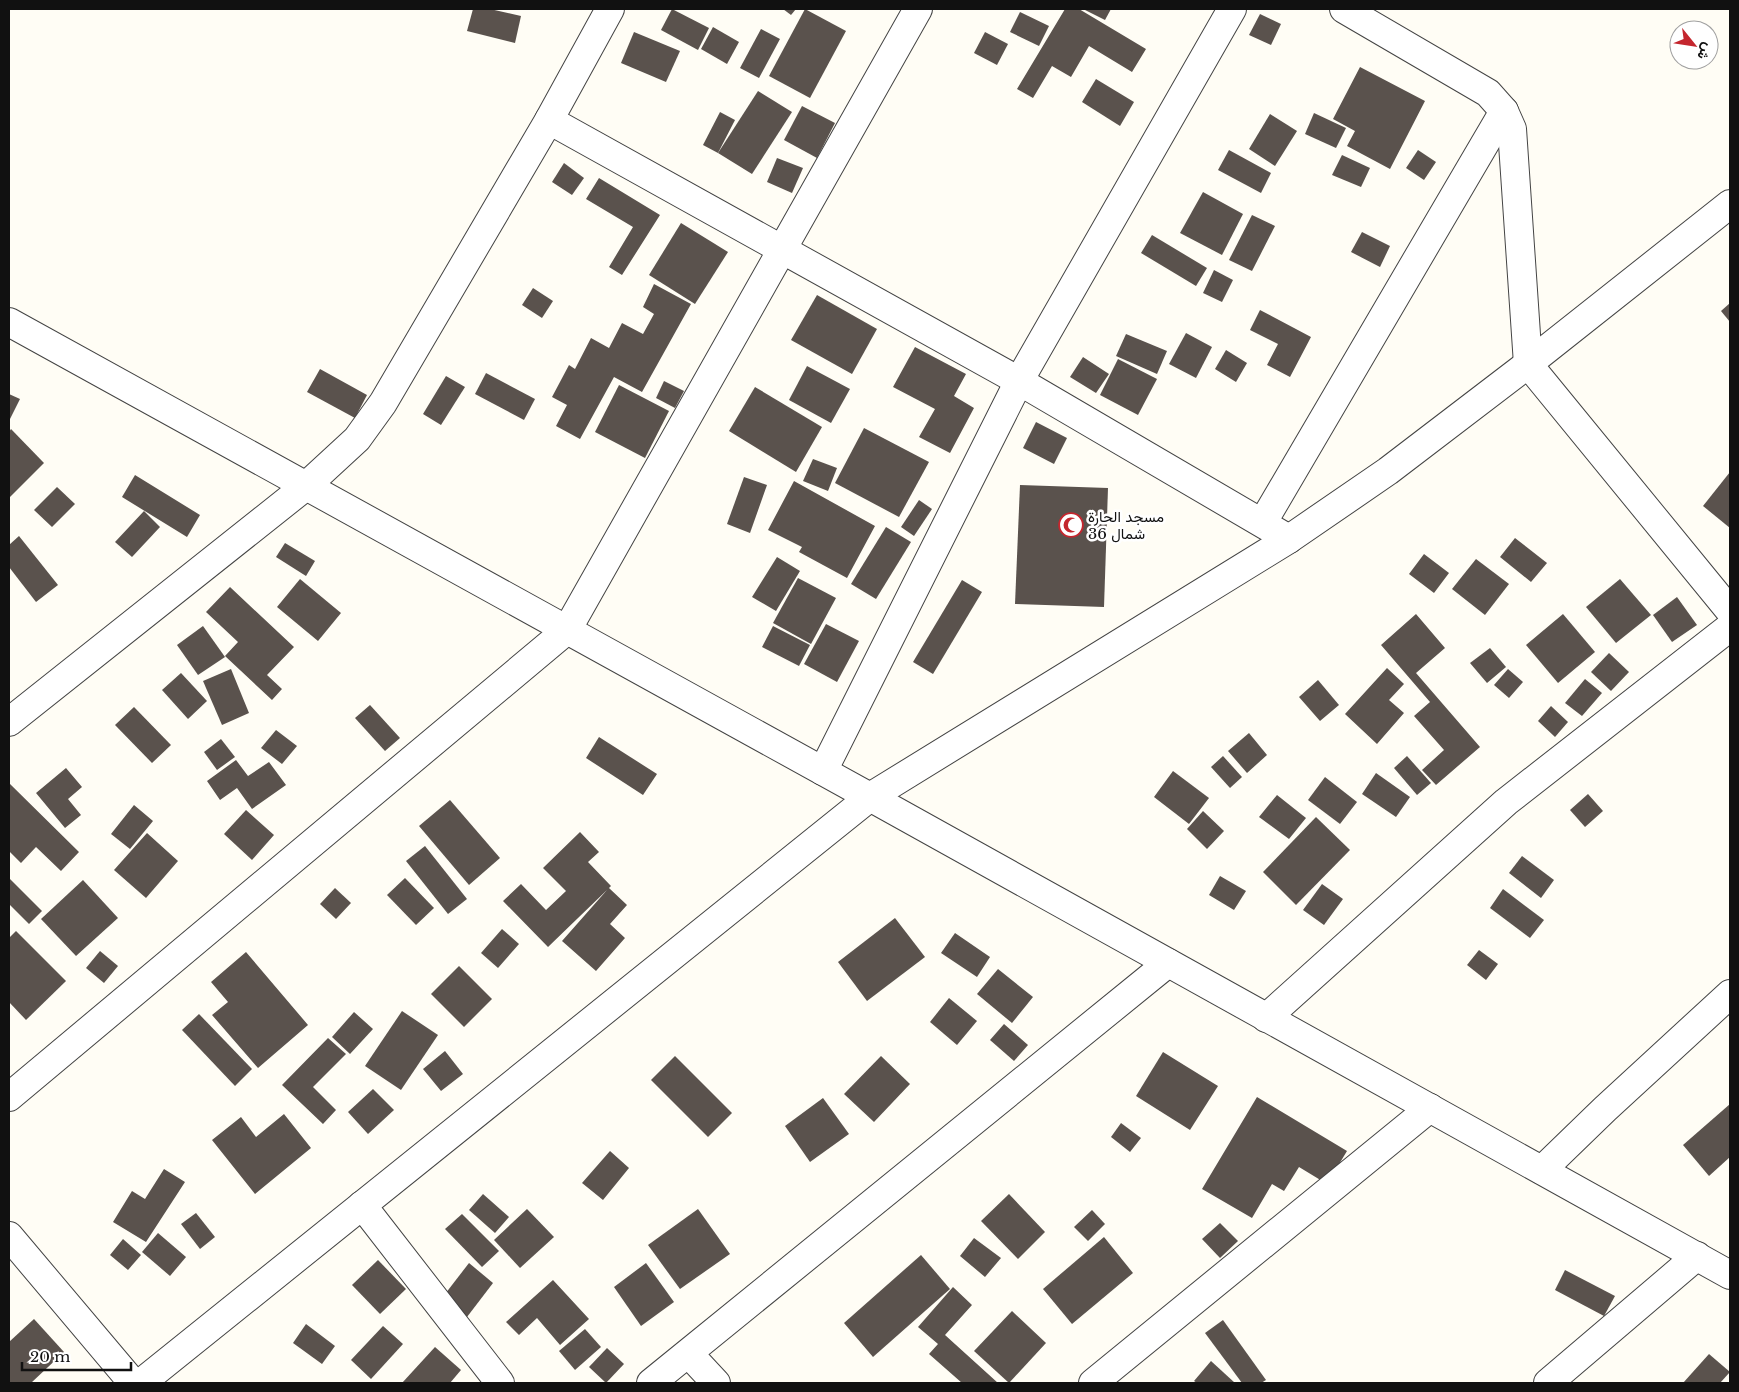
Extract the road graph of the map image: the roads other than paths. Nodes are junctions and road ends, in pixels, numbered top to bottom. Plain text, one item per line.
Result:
1 (610, 9) edge
2 (918, 9) edge
3 (1232, 9) edge
4 (1344, 9) edge
5 (1504, 111) junction
6 (549, 120) junction
7 (1730, 204) edge
8 (782, 250) junction
9 (10, 325) edge
10 (1528, 364) junction
11 (1019, 381) junction
12 (306, 486) junction
13 (1263, 522) junction
14 (1289, 539) junction
15 (1730, 611) edge
16 (1730, 627) edge
17 (566, 630) junction
18 (9, 722) edge
19 (823, 772) junction
20 (870, 797) junction
21 (1168, 963) junction
22 (1730, 994) edge
23 (1266, 1018) junction
24 (9, 1097) edge
25 (1430, 1108) junction
26 (1542, 1170) junction
27 (362, 1205) junction
28 (9, 1236) edge
29 (1697, 1256) junction
30 (1730, 1275) edge
31 (689, 1354) junction
32 (133, 1383) edge
33 (141, 1383) edge
34 (500, 1383) edge
35 (651, 1383) edge
36 (716, 1383) edge
37 (1093, 1383) edge
38 (1548, 1383) edge

1 - 6 street
2 - 8 street
3 - 11 street
4 - 5 street
5 - 10 street
5 - 13 street
6 - 8 street
6 - 12 street
7 - 10 street
8 - 11 street
8 - 17 street
9 - 12 street
10 - 14 street
10 - 15 street
11 - 13 street
11 - 19 street
12 - 17 street
12 - 18 street
13 - 14 street
14 - 20 street
16 - 23 street
17 - 19 street
17 - 24 street
19 - 20 street
20 - 21 street
20 - 27 street
21 - 23 street
21 - 31 street
22 - 26 street
23 - 25 street
25 - 26 street
25 - 37 street
26 - 29 street
27 - 33 street
27 - 34 street
28 - 32 street
29 - 30 street
29 - 38 street
31 - 35 street
31 - 36 street

